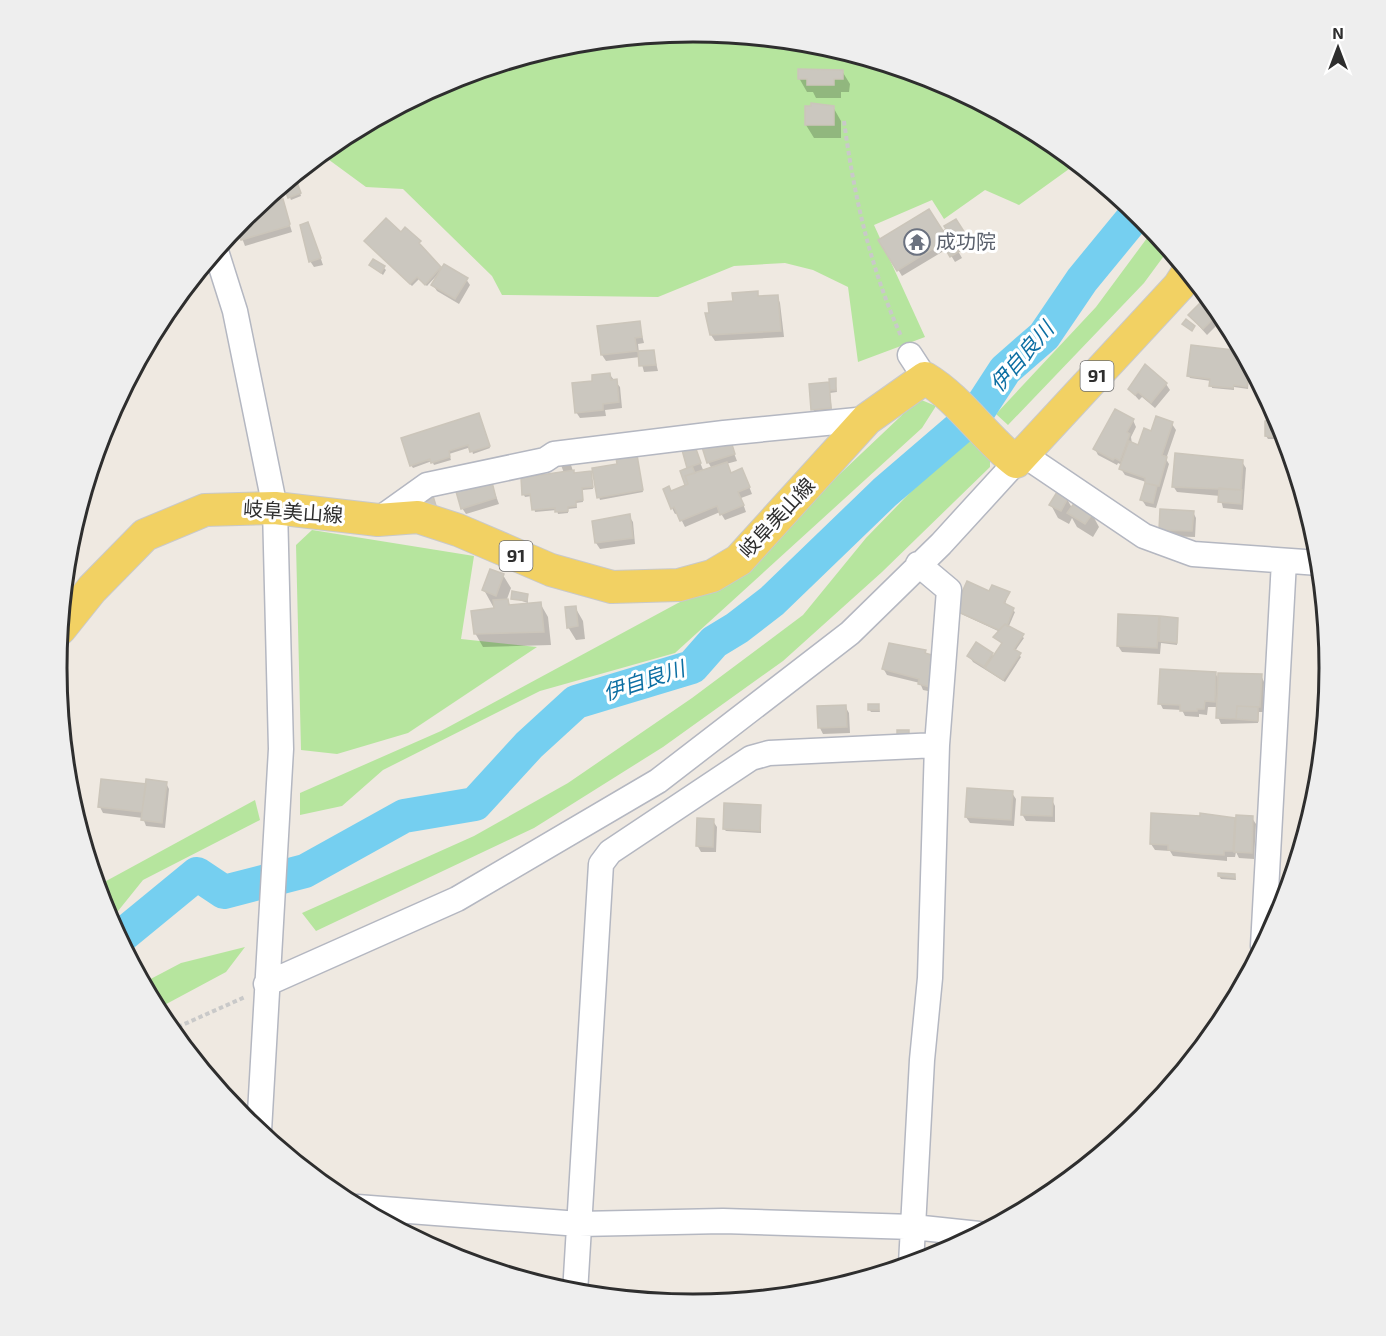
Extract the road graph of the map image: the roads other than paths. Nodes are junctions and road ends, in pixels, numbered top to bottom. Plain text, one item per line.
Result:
1 (219, 259) edge
2 (1184, 279) edge
3 (867, 419) junction
4 (1014, 456) junction
5 (274, 508) junction
6 (378, 520) junction
7 (1284, 561) junction
8 (1310, 562) edge
9 (918, 564) junction
10 (69, 618) edge
11 (937, 746) junction
12 (1264, 923) edge
13 (266, 984) junction
14 (260, 1120) edge
15 (378, 1209) edge
16 (579, 1224) junction
17 (914, 1227) junction
18 (963, 1232) edge
19 (912, 1254) edge
20 (576, 1283) edge

1 - 5 street
2 - 4 main road, 91
3 - 4 main road, 岐阜美山線 / 91
3 - 6 street
3 - 6 main road, 岐阜美山線 / 91
4 - 7 street
4 - 9 street
5 - 6 main road, 岐阜美山線 / 91
5 - 10 main road, 岐阜美山線 / 91
5 - 13 street
7 - 8 street
7 - 12 street
9 - 11 street
9 - 13 street
11 - 16 street
11 - 17 street
13 - 14 street
15 - 16 street
16 - 17 street
16 - 20 street
17 - 18 street
17 - 19 street

